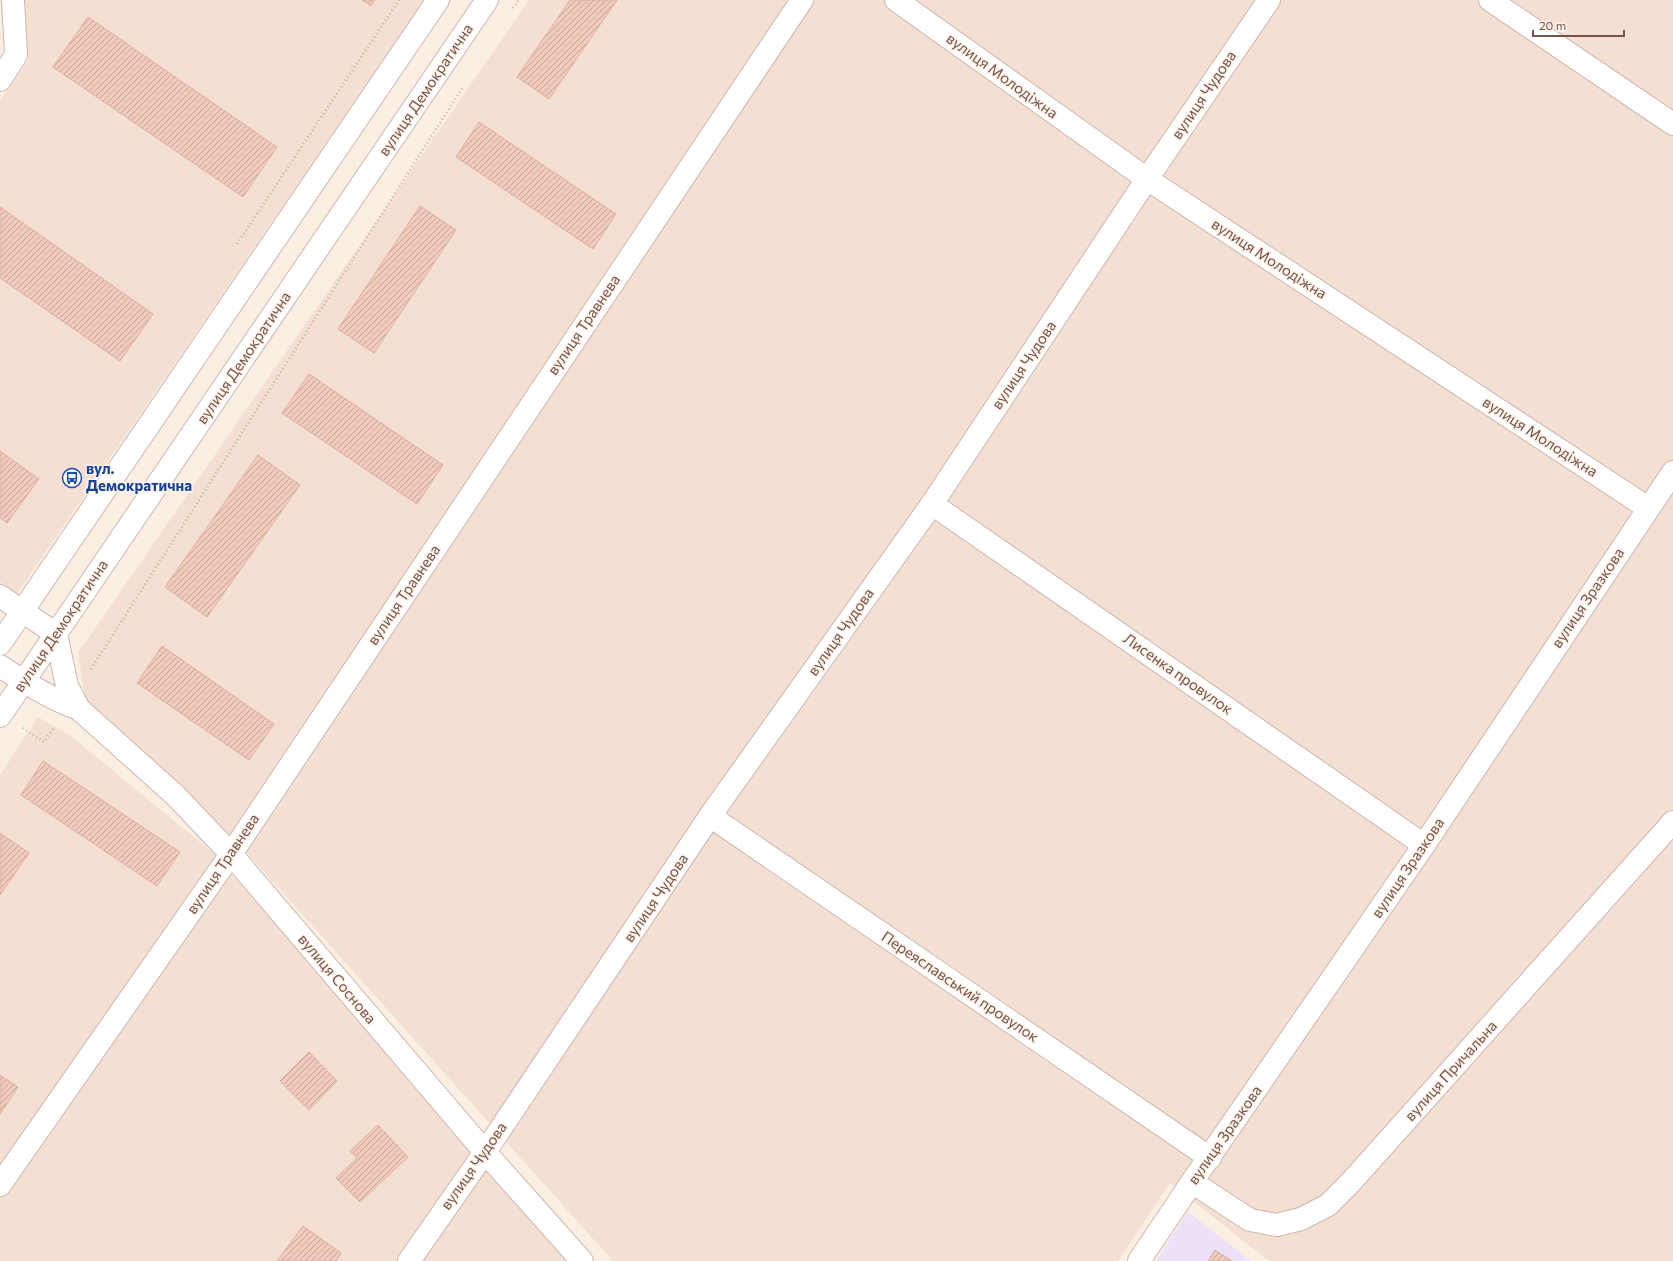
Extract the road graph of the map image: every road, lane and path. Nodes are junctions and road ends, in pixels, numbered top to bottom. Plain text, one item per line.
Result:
1 (13, 0) edge
2 (438, 0) edge
3 (487, 0) edge
4 (519, 0) edge
5 (802, 0) edge
6 (896, 0) edge
7 (1269, 0) edge
8 (1490, 0) edge
9 (510, 13) dead end
10 (0, 80) edge
11 (467, 80) dead end
12 (1673, 124) edge
13 (1147, 179) junction
14 (1673, 472) edge
15 (932, 504) junction
16 (1648, 508) junction
17 (0, 596) edge
18 (22, 611) junction
19 (56, 634) junction
20 (0, 644) edge
21 (0, 666) edge
22 (23, 682) junction
23 (73, 704) junction
24 (0, 716) edge
25 (44, 742) dead end
26 (710, 816) junction
27 (1673, 822) edge
28 (1424, 845) junction
29 (231, 854) junction
30 (484, 1152) junction
31 (1210, 1158) junction
32 (1192, 1182) junction
33 (0, 1185) edge
34 (409, 1261) edge
35 (582, 1261) edge
36 (1140, 1261) edge

1 - 10 street
2 - 18 street
3 - 19 street, вулиця Демократична
4 - 9 path
5 - 29 street, вулиця Травнева
6 - 13 street, вулиця Молодіжна
7 - 13 street, вулиця Чудова
8 - 12 street
11 - 23 path
13 - 15 street, вулиця Чудова
13 - 16 street, вулиця Молодіжна
14 - 16 street, вулиця Зразкова
15 - 26 street, вулиця Чудова
15 - 28 street, Лисенка провулок
16 - 28 street, вулиця Зразкова
17 - 18 street
18 - 19 street
18 - 20 street
19 - 22 street, вулиця Демократична
19 - 23 street
21 - 22 street
22 - 23 street
22 - 24 street, вулиця Демократична
23 - 25 path
23 - 29 street, вулиця Соснова
26 - 30 street, вулиця Чудова
26 - 31 street, Переяславський провулок
27 - 32 street, вулиця Причальна
28 - 31 street, вулиця Зразкова
29 - 30 street, вулиця Соснова
29 - 33 street, вулиця Травнева
30 - 34 street, вулиця Чудова
30 - 35 street, вулиця Соснова
31 - 32 street, вулиця Зразкова
32 - 36 street, вулиця Зразкова

